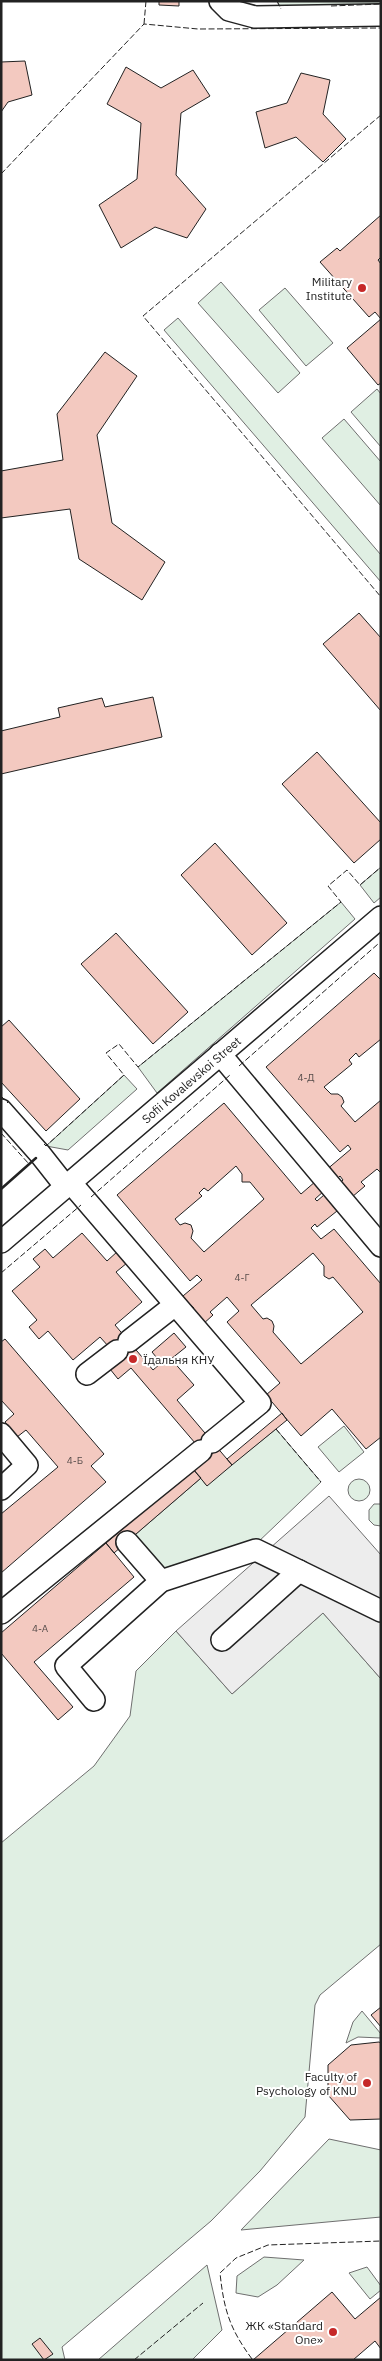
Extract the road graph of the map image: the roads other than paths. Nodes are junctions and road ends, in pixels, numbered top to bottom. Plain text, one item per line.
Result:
1 (220, 1) edge
2 (258, 9) edge
3 (381, 15) edge
4 (377, 927) edge
5 (220, 1054) junction
6 (1, 1110) edge
7 (68, 1185) junction
8 (344, 1216) dead end
9 (1, 1242) edge
10 (381, 1246) edge
11 (381, 1258) edge
12 (175, 1305) junction
13 (87, 1374) dead end
14 (1, 1434) edge
15 (1, 1489) edge
16 (113, 1538) junction
17 (299, 1572) junction
18 (161, 1581) junction
19 (381, 1611) edge
20 (1, 1612) edge
21 (222, 1640) dead end
22 (94, 1700) dead end

1 - 2 street
2 - 3 street
4 - 5 street, Sofii Kovalevskoi Street
5 - 7 street, Sofii Kovalevskoi Street
5 - 10 street
6 - 7 street
7 - 9 street, Sofii Kovalevskoi Street
7 - 12 street
8 - 11 street
12 - 13 street
12 - 16 street
14 - 15 street
16 - 18 street
16 - 20 street
17 - 18 street
17 - 19 street
17 - 21 street
18 - 22 street

